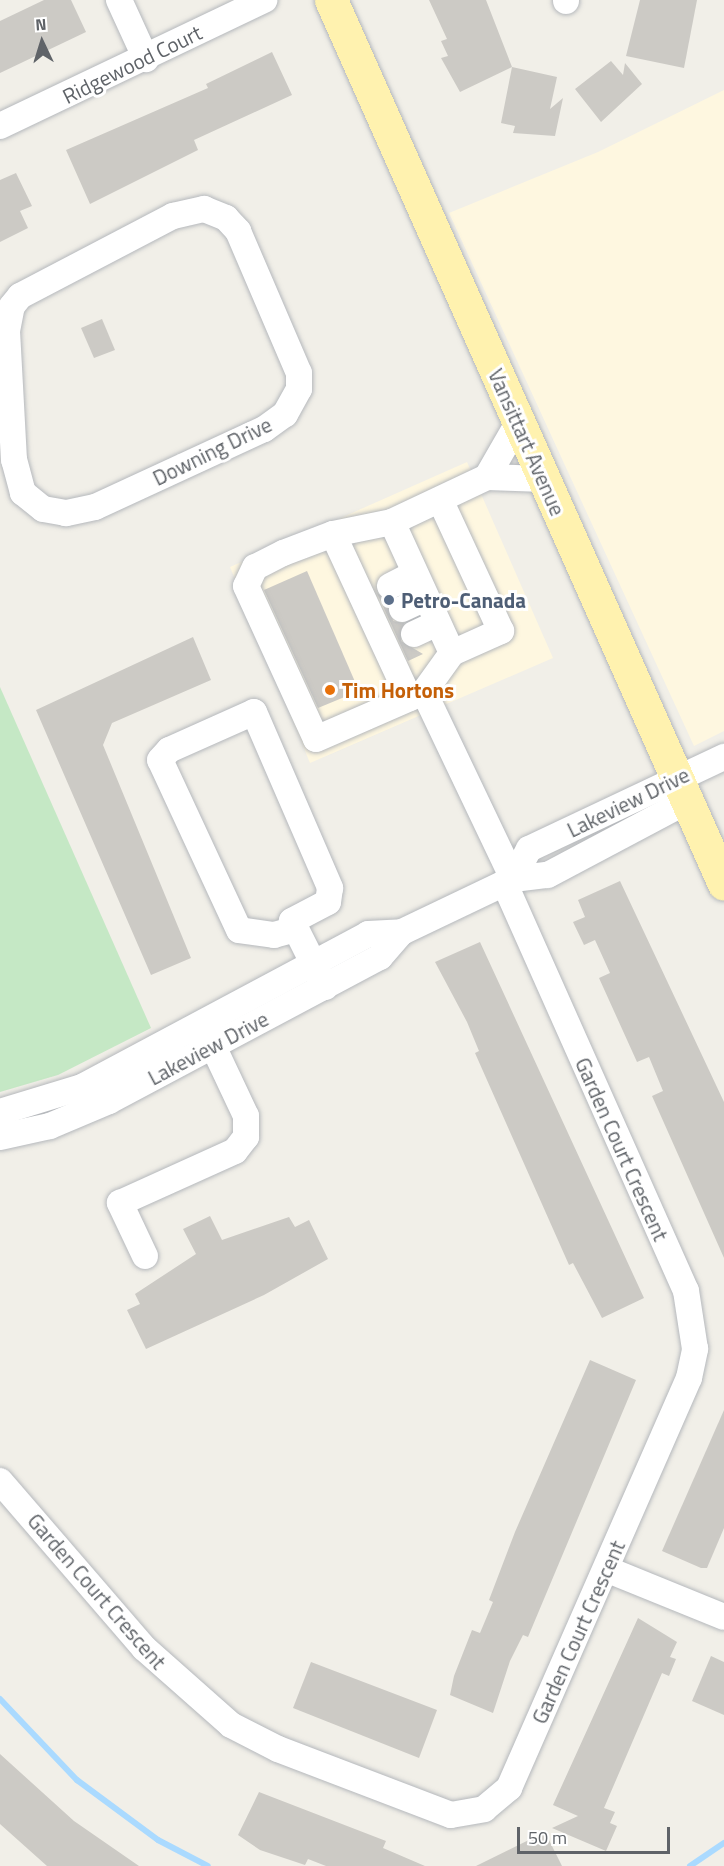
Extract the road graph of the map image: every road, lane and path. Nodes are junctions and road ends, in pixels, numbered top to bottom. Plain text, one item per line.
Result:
1 (119, 0) edge
2 (264, 0) edge
3 (331, 0) edge
4 (146, 59) junction
5 (0, 126) edge
6 (6, 302) edge
7 (518, 423) junction
8 (487, 477) junction
9 (544, 479) junction
10 (441, 502) junction
11 (392, 522) junction
12 (333, 534) junction
13 (415, 573) junction
14 (426, 597) junction
15 (381, 604) junction
16 (438, 623) junction
17 (399, 641) junction
18 (452, 653) junction
19 (416, 695) junction
20 (724, 757) edge
21 (681, 789) junction
22 (508, 881) junction
23 (724, 884) edge
24 (296, 929) junction
25 (402, 932) junction
26 (313, 964) junction
27 (325, 987) junction
28 (208, 1035) junction
29 (0, 1112) edge
30 (0, 1137) edge
31 (145, 1256) dead end
32 (0, 1481) edge
33 (606, 1569) junction
34 (724, 1617) edge

1 - 4 street
2 - 4 street, Ridgewood Court
3 - 7 main road, Vansittart Avenue
4 - 5 street, Ridgewood Court
6 - 6 street, Downing Drive
7 - 8 street
7 - 9 main road, Vansittart Avenue
8 - 9 street
8 - 10 street
9 - 21 main road, Vansittart Avenue
10 - 11 street
10 - 18 street
11 - 12 street
11 - 13 street
12 - 15 street, Garden Court Crescent
12 - 19 street
13 - 14 street
13 - 15 street
14 - 15 street
14 - 16 street
15 - 17 street, Garden Court Crescent
16 - 17 street
16 - 18 street
17 - 19 street, Garden Court Crescent
18 - 19 street
19 - 22 street, Garden Court Crescent
20 - 21 street, Lakeview Drive
21 - 22 street, Lakeview Drive
21 - 23 main road, Vansittart Avenue
22 - 25 street, Lakeview Drive
22 - 33 street, Garden Court Crescent
24 - 24 street
24 - 26 street
25 - 26 street, Lakeview Drive
25 - 27 street, Lakeview Drive
26 - 27 street
26 - 28 street, Lakeview Drive
27 - 28 street, Lakeview Drive
28 - 29 street, Lakeview Drive
28 - 30 street, Lakeview Drive
28 - 31 street
32 - 33 street, Garden Court Crescent
33 - 34 street

